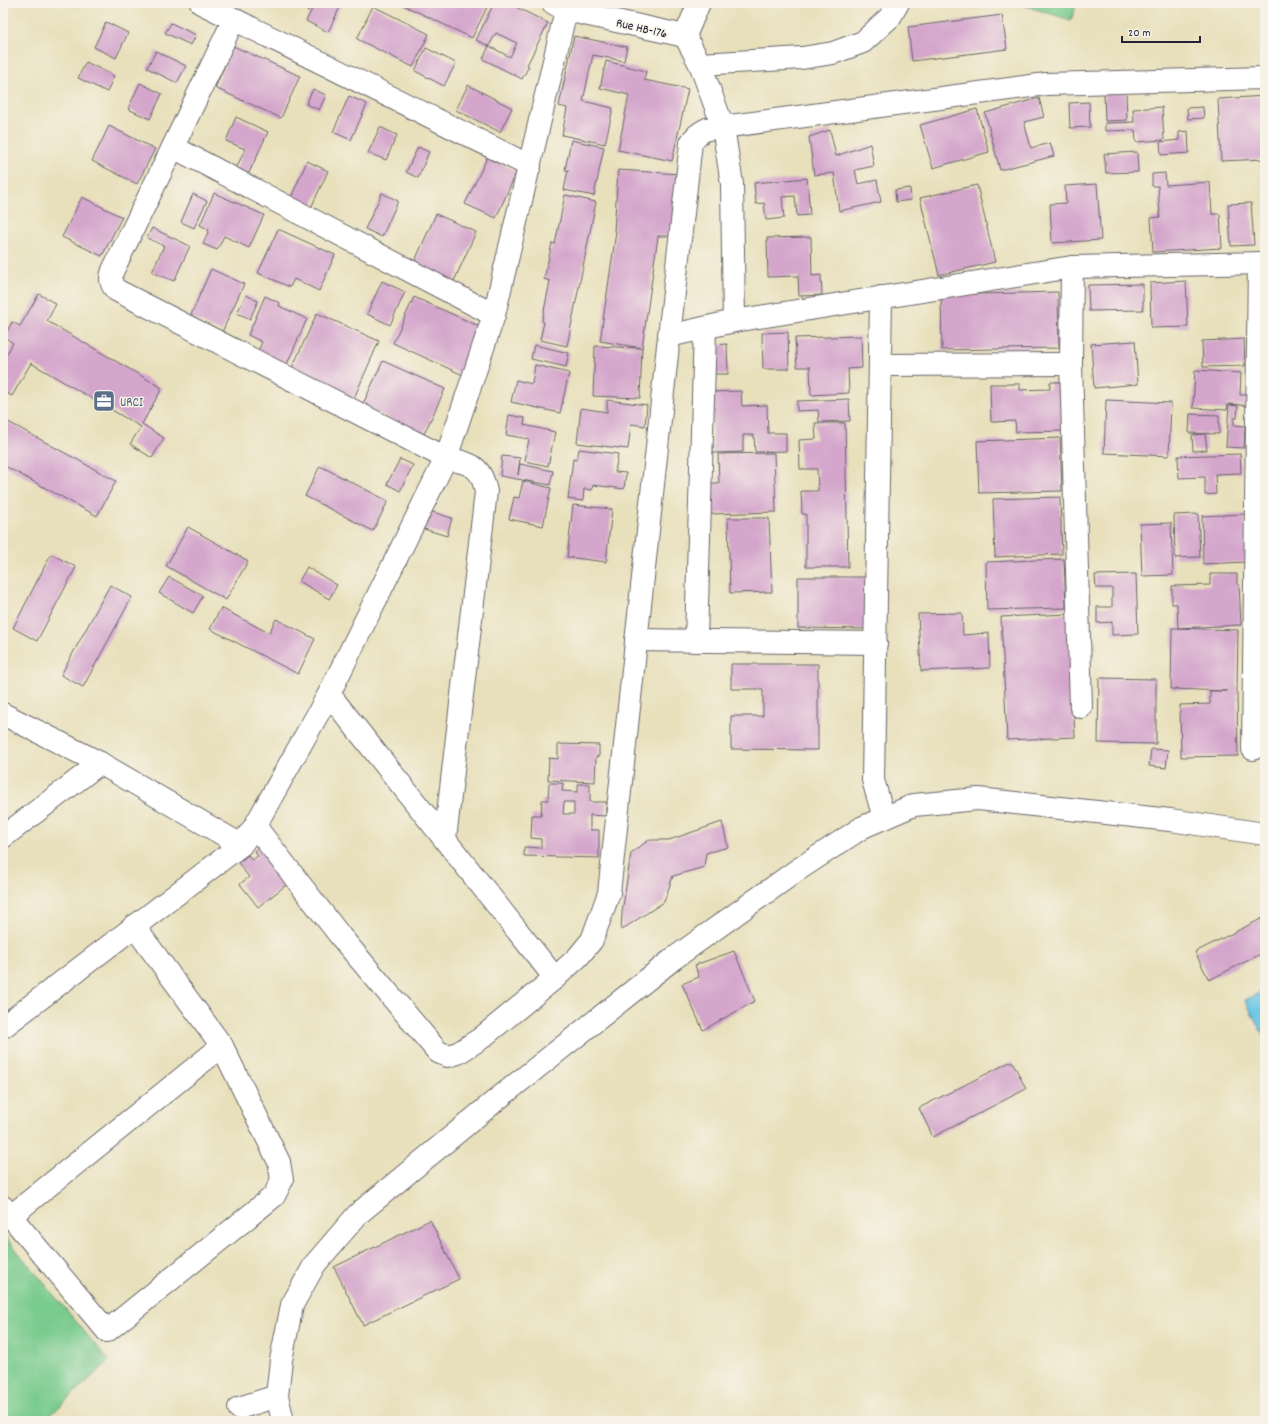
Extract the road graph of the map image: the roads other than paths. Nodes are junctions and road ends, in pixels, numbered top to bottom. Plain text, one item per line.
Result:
1 (201, 3) edge
2 (700, 3) edge
3 (898, 3) edge
4 (560, 6) edge
5 (234, 19) junction
6 (685, 36) junction
7 (700, 64) junction
8 (1265, 78) edge
9 (723, 127) junction
10 (173, 147) junction
11 (530, 166) junction
12 (1262, 263) edge
13 (1072, 267) junction
14 (881, 297) junction
15 (494, 315) junction
16 (734, 321) junction
17 (705, 328) junction
18 (668, 336) junction
19 (1071, 364) junction
20 (880, 365) junction
21 (446, 458) junction
22 (636, 640) junction
23 (696, 641) junction
24 (876, 643) junction
25 (329, 694) junction
26 (1081, 707) dead end
27 (3, 714) edge
28 (1253, 749) dead end
29 (100, 763) junction
30 (884, 818) junction
31 (255, 826) junction
32 (1265, 834) edge
33 (3, 837) edge
34 (445, 839) junction
35 (241, 845) junction
36 (134, 926) junction
37 (556, 978) junction
38 (3, 1027) edge
39 (222, 1046) junction
40 (7, 1212) edge
41 (277, 1396) junction
42 (239, 1408) dead end
43 (283, 1421) edge

1 - 5 street
2 - 6 street
3 - 7 street
4 - 6 street, Rue HB-176
4 - 11 street
5 - 10 street
5 - 11 street
6 - 7 street
7 - 9 street
8 - 9 street
9 - 16 street
9 - 18 street
10 - 15 street
10 - 21 street
11 - 15 street
12 - 13 street
12 - 28 street
13 - 14 street
13 - 19 street
14 - 16 street
14 - 20 street
15 - 21 street
16 - 17 street
17 - 18 street
17 - 23 street
18 - 22 street
19 - 20 street
19 - 26 street
20 - 24 street
21 - 25 street
21 - 34 street
22 - 23 street
22 - 37 street
23 - 24 street
24 - 30 street
25 - 31 street
25 - 34 street
27 - 29 street
29 - 33 street
29 - 35 street
30 - 32 street
30 - 41 street
31 - 35 street
31 - 37 street
34 - 37 street
35 - 36 street
36 - 38 street
36 - 39 street
39 - 40 street
39 - 40 street
41 - 42 street
41 - 43 street

